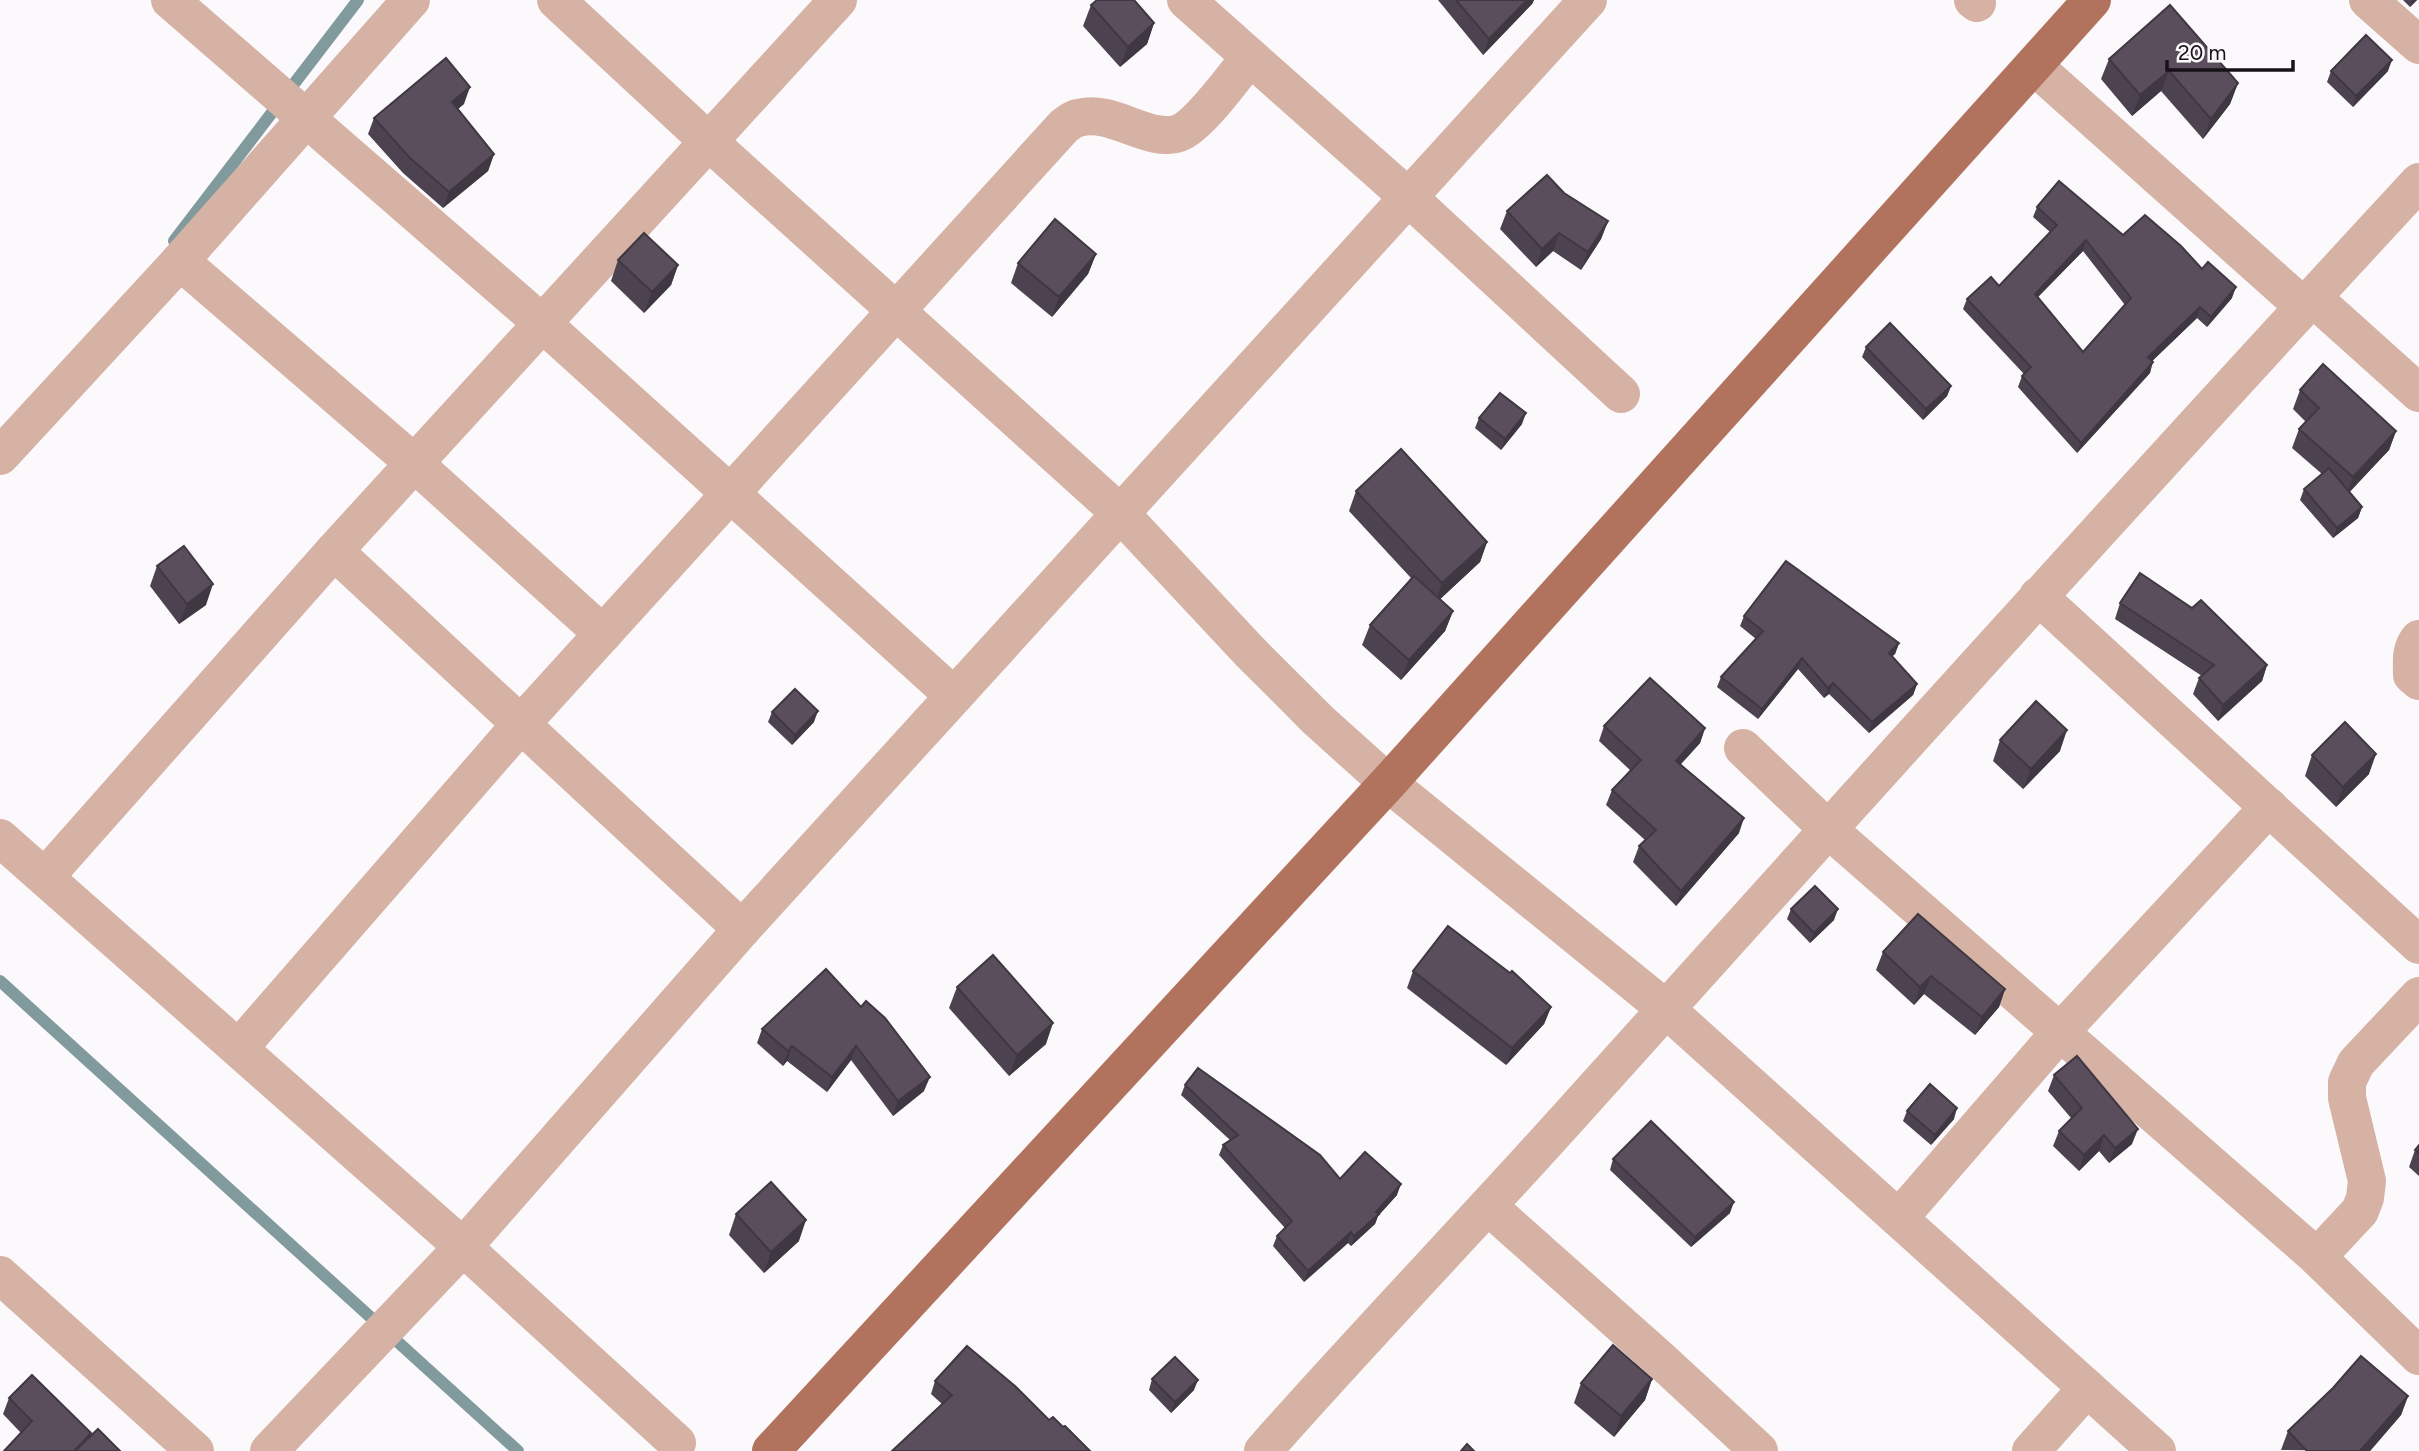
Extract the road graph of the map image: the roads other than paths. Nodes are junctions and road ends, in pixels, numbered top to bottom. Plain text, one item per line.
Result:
1 (170, 0) edge
2 (411, 0) edge
3 (556, 0) edge
4 (838, 0) edge
5 (1185, 0) edge
6 (1588, 0) edge
7 (2092, 0) edge
8 (2368, 0) edge
9 (2419, 45) edge
10 (1250, 57) junction
11 (2034, 66) junction
12 (306, 119) junction
13 (708, 141) junction
14 (2419, 182) edge
15 (1408, 197) junction
16 (180, 261) junction
17 (2308, 302) junction
18 (896, 310) junction
19 (542, 323) junction
20 (2419, 393) edge
21 (1621, 394) dead end
22 (0, 456) edge
23 (414, 463) junction
24 (730, 494) junction
25 (1120, 513) junction
26 (334, 551) junction
27 (2038, 596) junction
28 (603, 634) junction
29 (2419, 639) edge
30 (2419, 681) edge
31 (954, 696) junction
32 (521, 724) junction
33 (1743, 748) dead end
34 (1388, 783) junction
35 (2269, 807) junction
36 (1829, 830) junction
37 (0, 838) edge
38 (45, 877) junction
39 (742, 929) junction
40 (2419, 945) edge
41 (2419, 996) edge
42 (1666, 1009) junction
43 (2060, 1031) junction
44 (239, 1048) junction
45 (1488, 1206) junction
46 (1899, 1218) junction
47 (463, 1247) junction
48 (2317, 1257) junction
49 (0, 1275) edge
50 (2419, 1356) edge
51 (2087, 1388) junction
52 (677, 1443) dead end
53 (195, 1451) edge
54 (269, 1451) edge
55 (771, 1451) edge
56 (1263, 1451) edge
57 (1759, 1451) edge
58 (2031, 1451) edge
59 (2157, 1451) edge

1 - 12 street
2 - 12 street
3 - 13 street
4 - 13 street
5 - 10 street
6 - 15 street
7 - 11 main road
8 - 9 street
10 - 15 street
10 - 18 street
11 - 17 street
11 - 34 main road
12 - 16 street
12 - 19 street
13 - 18 street
13 - 19 street
14 - 17 street
15 - 21 street
15 - 25 street
16 - 22 street
16 - 23 street
17 - 20 street
17 - 27 street
18 - 24 street
18 - 25 street
19 - 23 street
19 - 24 street
23 - 26 street
23 - 28 street
24 - 28 street
24 - 31 street
25 - 31 street
25 - 34 street
26 - 32 street
26 - 38 street
27 - 35 street
27 - 36 street
28 - 32 street
29 - 30 street
31 - 39 street
32 - 39 street
32 - 44 street
33 - 36 street
34 - 42 street
34 - 55 main road
35 - 40 street
35 - 43 street
36 - 42 street
36 - 43 street
37 - 38 street
38 - 44 street
39 - 47 street
41 - 48 street
42 - 45 street
42 - 46 street
43 - 46 street
43 - 48 street
44 - 47 street
45 - 56 street
45 - 57 street
46 - 51 street
47 - 52 street
47 - 54 street
48 - 50 street
49 - 53 street
51 - 58 street
51 - 59 street

